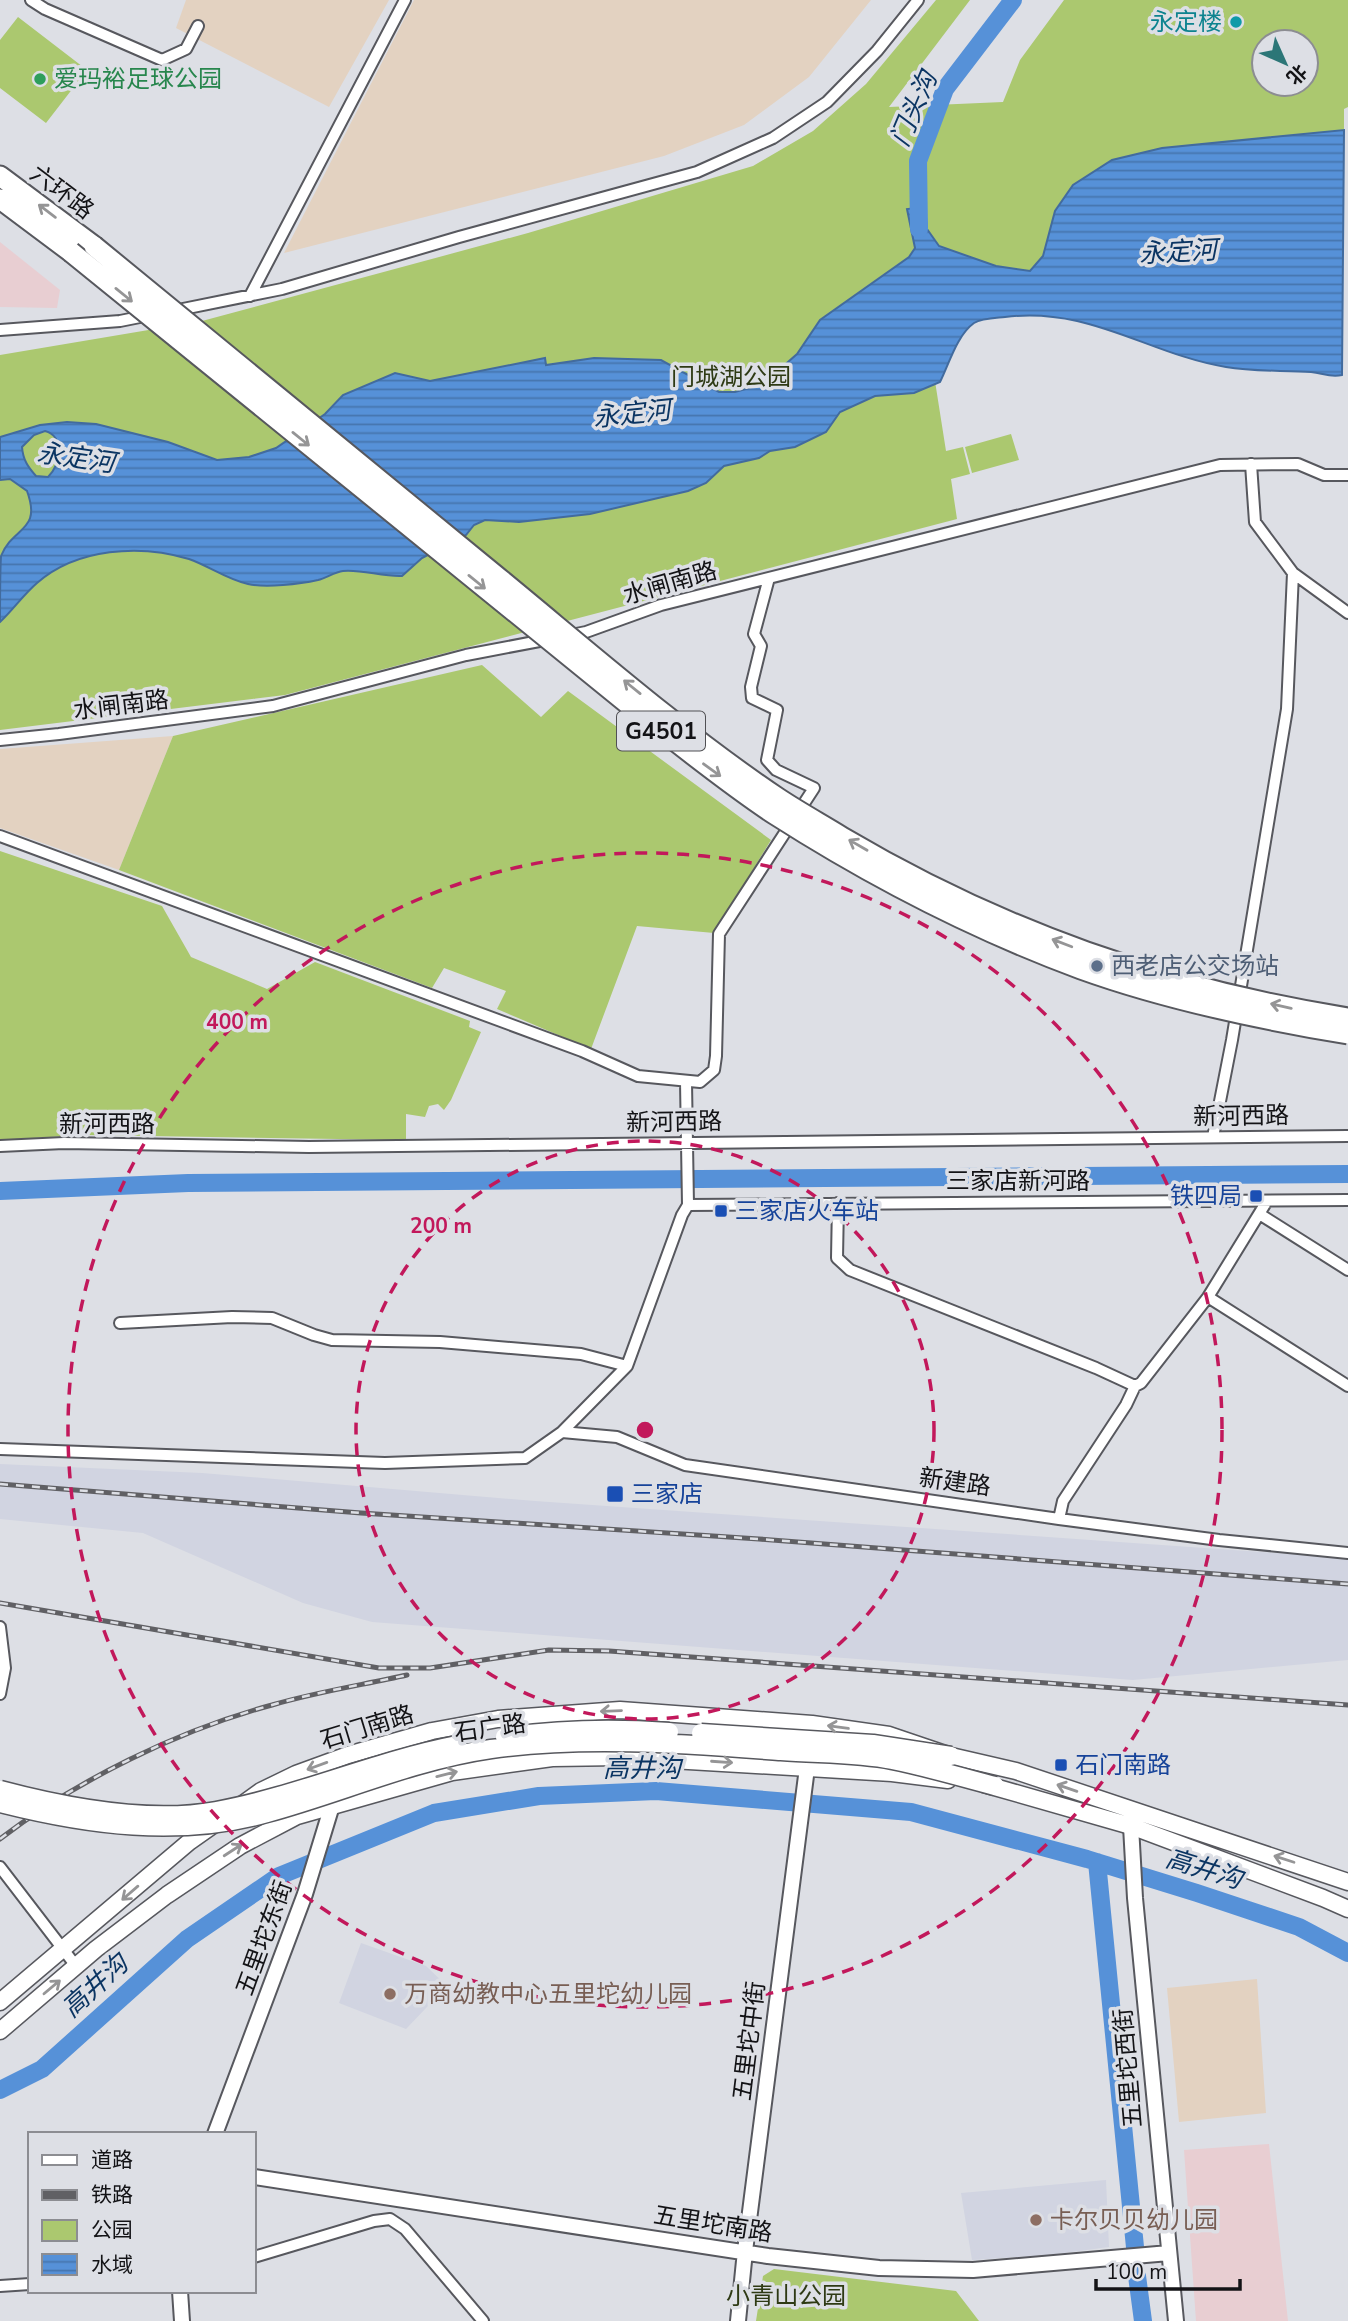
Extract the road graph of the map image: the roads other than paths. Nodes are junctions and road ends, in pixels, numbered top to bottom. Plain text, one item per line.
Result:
1 (31, 0) edge
2 (405, 0) edge
3 (918, 0) edge
4 (198, 26) dead end
5 (0, 176) edge
6 (0, 199) edge
7 (250, 296) junction
8 (0, 330) edge
9 (1251, 464) junction
10 (1348, 475) edge
11 (1293, 573) junction
12 (769, 578) junction
13 (1348, 613) edge
14 (0, 740) edge
15 (0, 836) edge
16 (1348, 1018) edge
17 (1348, 1034) edge
18 (686, 1082) junction
19 (1348, 1136) edge
20 (1213, 1137) junction
21 (687, 1143) junction
22 (0, 1146) edge
23 (1348, 1200) edge
24 (1267, 1201) junction
25 (838, 1203) junction
26 (688, 1205) junction
27 (1261, 1214) junction
28 (1348, 1270) edge
29 (1208, 1297) junction
30 (120, 1323) dead end
31 (627, 1366) junction
32 (1348, 1386) edge
33 (1135, 1387) junction
34 (562, 1432) junction
35 (0, 1449) edge
36 (1059, 1518) junction
37 (1348, 1553) edge
38 (0, 1627) edge
39 (0, 1694) edge
40 (348, 1755) junction
41 (951, 1756) junction
42 (807, 1768) junction
43 (995, 1786) junction
44 (0, 1790) edge
45 (0, 1803) edge
46 (332, 1806) junction
47 (1133, 1819) junction
48 (0, 1867) edge
49 (1348, 1881) edge
50 (1348, 1909) edge
51 (64, 1950) junction
52 (76, 1966) junction
53 (0, 2002) edge
54 (0, 2031) edge
55 (216, 2132) edge
56 (256, 2177) edge
57 (745, 2251) junction
58 (1169, 2253) junction
59 (256, 2256) edge
60 (28, 2284) edge
61 (0, 2286) edge
62 (180, 2293) edge
63 (182, 2321) edge
64 (483, 2321) edge
65 (738, 2321) edge
66 (1175, 2321) edge

1 - 4 street
2 - 7 street
3 - 7 street
16 -> 5 highway, 六环路 / G4501, bridge
6 -> 17 highway, G4501, bridge
7 - 8 street
9 - 10 street, 水闸南路
9 - 11 street
9 - 12 street, 水闸南路
11 - 13 street
11 - 20 street
12 - 14 street, 水闸南路
12 - 18 street
15 - 18 street
18 - 21 street
19 - 20 street, 新河西路
20 - 21 street, 新河西路
21 - 22 street, 新河西路
21 - 26 street
23 - 24 street, 三家店新河路
24 - 25 street, 三家店新河路
24 - 27 street
25 - 26 street, 三家店新河路
25 - 33 street
26 - 31 street
27 - 28 street
27 - 29 street
29 - 32 street
29 - 33 street
30 - 31 street
31 - 34 street
33 - 36 street
34 - 35 street
34 - 36 street, 新建路
36 - 37 street, 新建路
38 - 39 street
41 -> 40 main road, 石门南路
40 - 46 street, 五里坨东街
40 -> 51 main road, 石门南路
41 - 44 main road, 石广路, bridge
47 -> 41 main road, 石门南路
42 - 43 main road, 石门南路
46 -> 42 main road, 石门南路
42 - 57 street, 五里坨中街
43 - 45 main road, 石广路, bridge
43 - 47 main road, 石门南路
52 -> 46 main road, 石门南路
46 - 55 street, 五里坨东街
49 -> 47 main road, 石门南路
47 - 50 main road, 石门南路
47 - 58 street, 五里坨西街
48 - 51 street
51 - 52 street
51 - 53 main road, 石门南路
54 -> 52 main road, 石门南路
56 - 57 street, 五里坨南路
57 - 58 street, 五里坨南路
57 - 65 street, 五里坨中街
58 - 66 street, 五里坨西街
59 - 64 street
60 - 61 street
62 - 63 street

